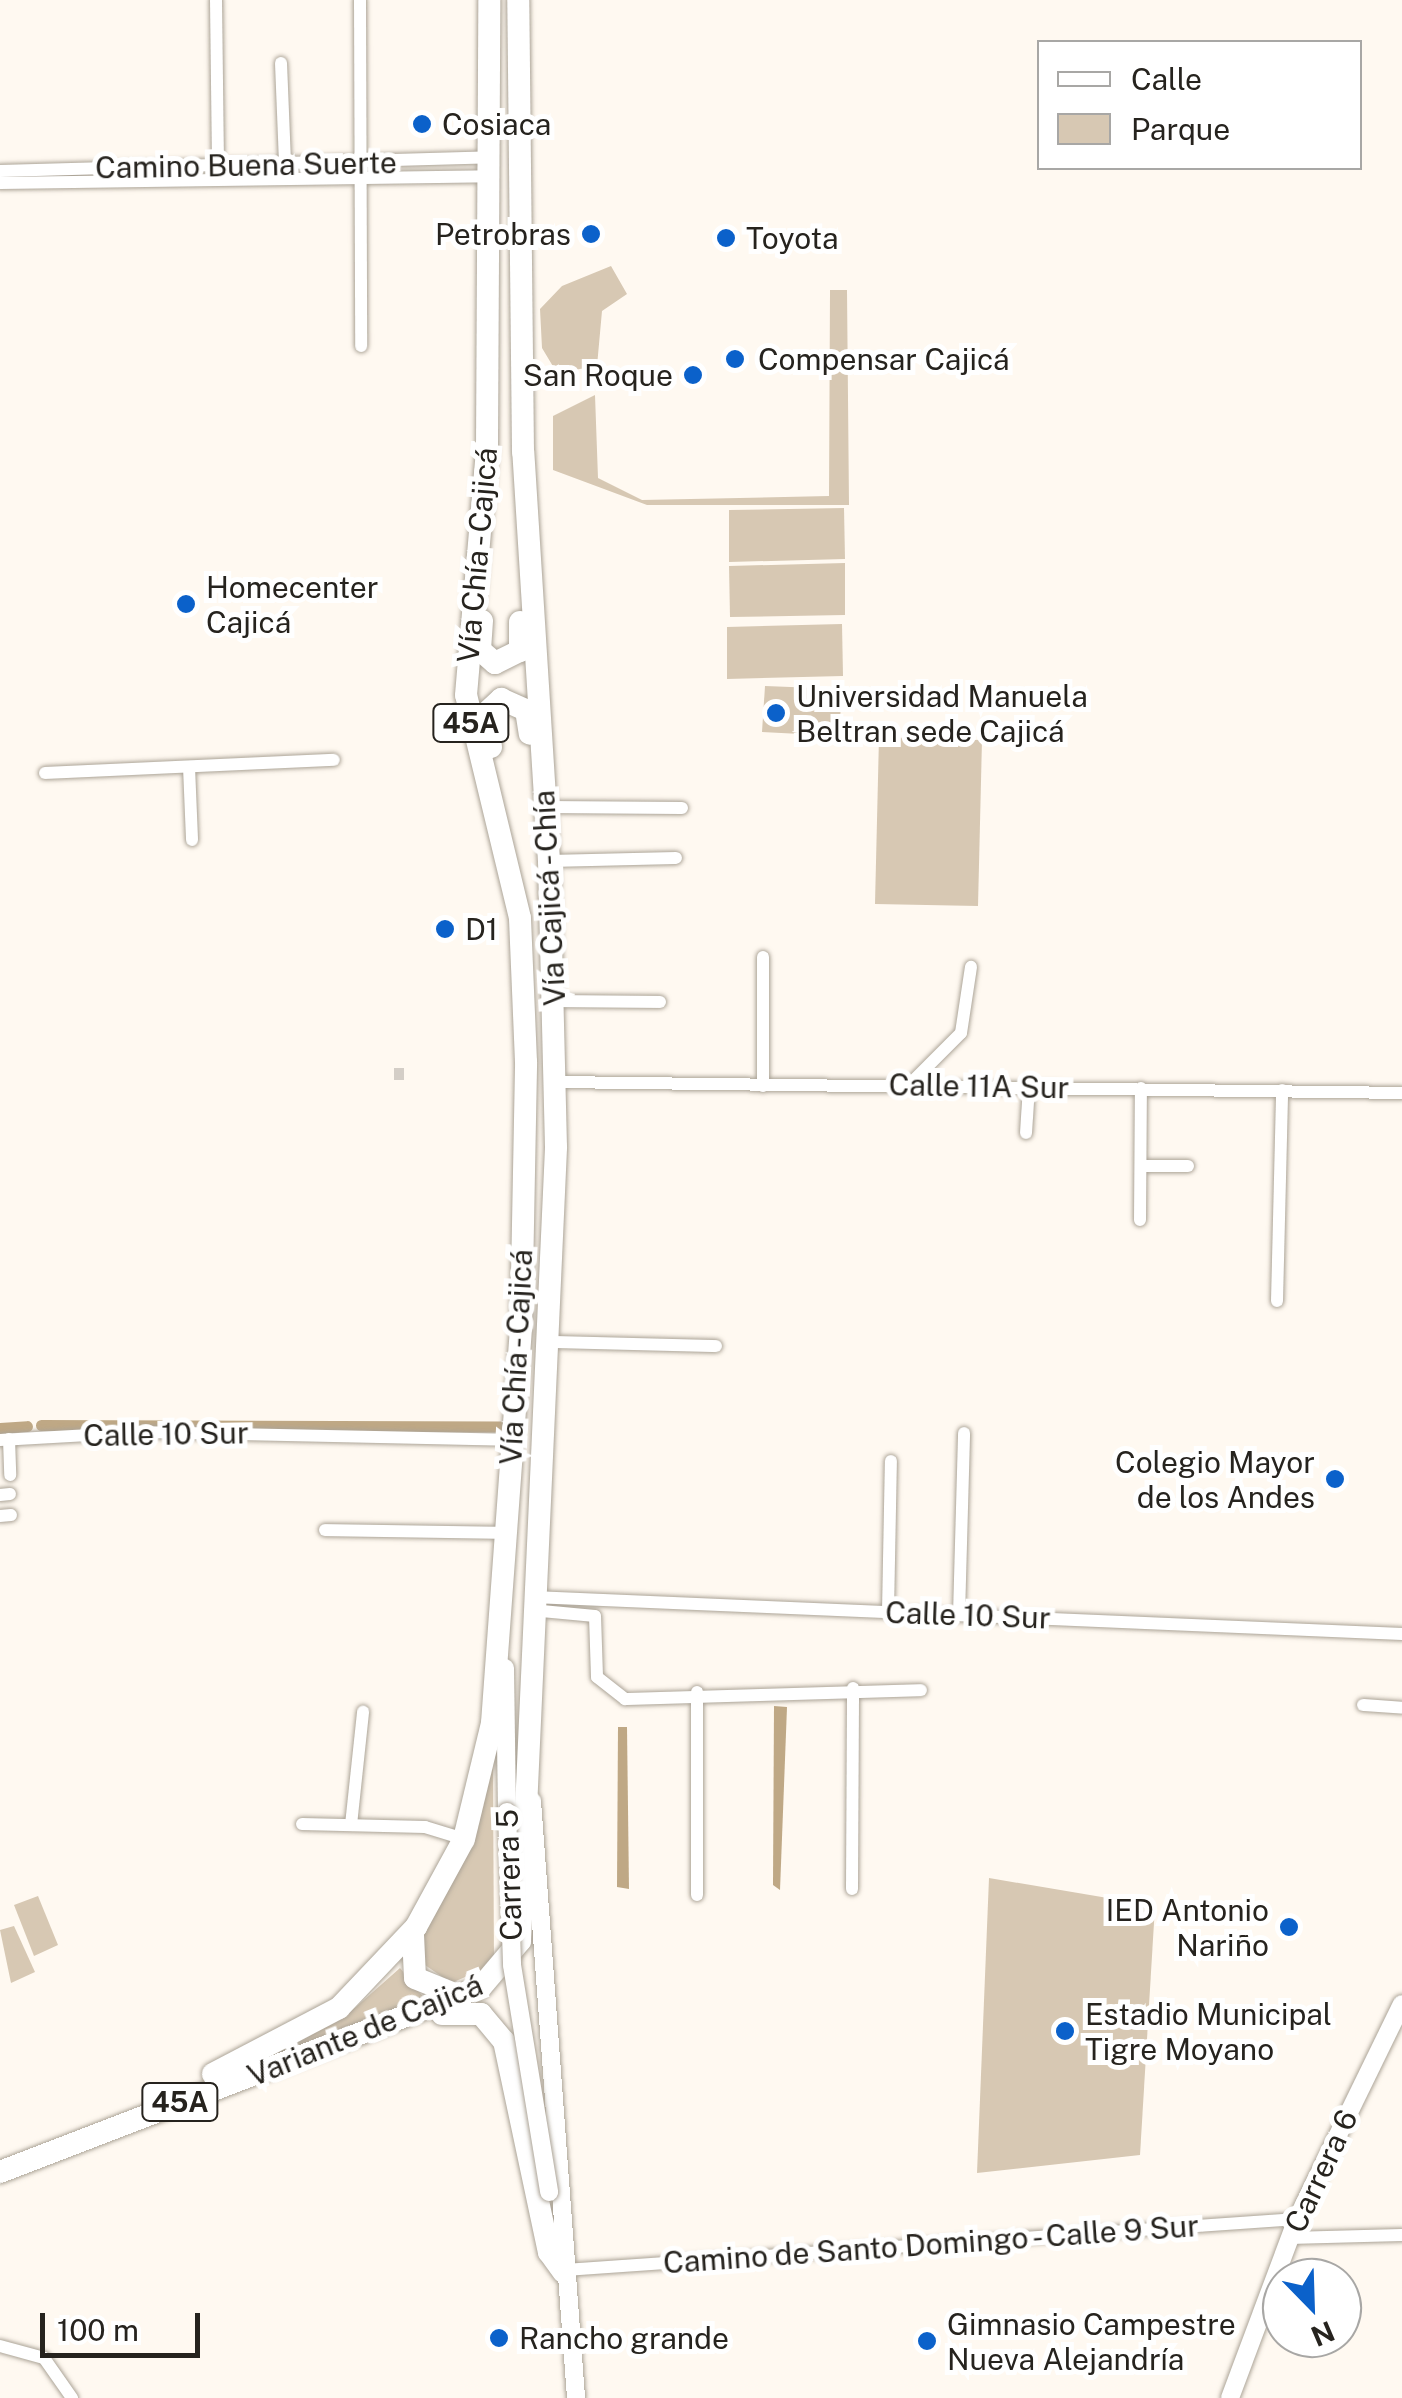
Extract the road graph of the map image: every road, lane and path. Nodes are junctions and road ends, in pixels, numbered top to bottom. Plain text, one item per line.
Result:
1 (216, 0) edge
2 (360, 0) edge
3 (489, 0) edge
4 (518, 0) edge
5 (281, 63) dead end
6 (284, 164) junction
7 (492, 167) junction
8 (362, 170) junction
9 (0, 171) edge
10 (218, 172) junction
11 (20, 176) junction
12 (0, 183) edge
13 (361, 346) dead end
14 (523, 419) junction
15 (479, 540) junction
16 (334, 760) dead end
17 (189, 766) junction
18 (45, 773) dead end
19 (546, 800) junction
20 (682, 808) dead end
21 (501, 838) junction
22 (192, 840) dead end
23 (676, 858) dead end
24 (549, 861) junction
25 (763, 957) dead end
26 (970, 967) dead end
27 (555, 1000) junction
28 (660, 1002) dead end
29 (556, 1082) junction
30 (910, 1084) junction
31 (763, 1086) junction
32 (1029, 1086) junction
33 (1141, 1088) junction
34 (1282, 1090) junction
35 (1402, 1093) edge
36 (1026, 1132) dead end
37 (1140, 1166) junction
38 (1188, 1166) dead end
39 (1140, 1220) dead end
40 (1277, 1301) dead end
41 (551, 1342) junction
42 (716, 1346) dead end
43 (964, 1433) dead end
44 (5, 1440) edge
45 (513, 1440) junction
46 (892, 1461) dead end
47 (7, 1469) edge
48 (324, 1530) dead end
49 (507, 1533) junction
50 (532, 1604) junction
51 (888, 1612) junction
52 (958, 1615) junction
53 (1402, 1634) edge
54 (500, 1643) junction
55 (854, 1688) junction
56 (922, 1690) dead end
57 (697, 1692) junction
58 (1363, 1705) dead end
59 (1402, 1708) edge
60 (363, 1712) dead end
61 (531, 1796) junction
62 (302, 1824) dead end
63 (351, 1825) junction
64 (464, 1839) junction
65 (852, 1889) dead end
66 (697, 1895) dead end
67 (416, 1928) junction
68 (463, 1994) junction
69 (1402, 2004) edge
70 (361, 2034) junction
71 (0, 2156) edge
72 (0, 2172) edge
73 (1297, 2218) junction
74 (1402, 2235) edge
75 (1289, 2238) junction
76 (565, 2274) junction
77 (0, 2346) edge
78 (72, 2398) edge
79 (576, 2398) edge
80 (1230, 2398) edge

1 - 10 street
2 - 8 street
3 - 7 highway, Vía Chía - Cajicá / 45A
4 - 14 highway, Vía Cajicá - Chía / 45A
5 - 6 street
6 - 8 street, Camino Buena Suerte
6 - 10 street, Camino Buena Suerte
7 - 8 street, Camino Buena Suerte
7 - 15 highway, Vía Chía - Cajicá / 45A
8 - 10 street, Camino Buena Suerte
8 - 13 street
9 - 11 street, Camino Buena Suerte
10 - 11 street, Camino Buena Suerte
11 - 12 street, Camino Buena Suerte
14 - 15 highway
14 - 19 highway, Vía Cajicá - Chía / 45A
15 - 21 highway, Vía Chía - Cajicá / 45A
16 - 17 street
17 - 18 street
17 - 22 street
19 - 20 street
19 - 21 highway
19 - 24 highway, Vía Cajicá - Chía / 45A
21 - 45 highway, Vía Chía - Cajicá / 45A
23 - 24 street
24 - 27 highway, Vía Cajicá - Chía / 45A
25 - 31 street
26 - 30 street
27 - 28 street
27 - 29 highway, Vía Cajicá - Chía / 45A
29 - 31 street, Calle 11A Sur
29 - 41 highway, Vía Cajicá - Chía / 45A
30 - 31 street, Calle 11A Sur
30 - 32 street, Calle 11A Sur
32 - 33 street, Calle 11A Sur
32 - 36 street
33 - 34 street, Calle 11A Sur
33 - 37 street
34 - 35 street, Calle 11A Sur
34 - 40 street
37 - 38 street
37 - 39 street
41 - 42 street
41 - 50 highway, Vía Cajicá - Chía / 45A
43 - 52 street
44 - 45 street, Calle 10 Sur
44 - 47 street
45 - 49 highway, Vía Chía - Cajicá / 45A
46 - 51 street
48 - 49 street
49 - 54 highway, Vía Chía - Cajicá / 45A
50 - 51 street, Calle 10 Sur
50 - 57 street
50 - 61 highway, Vía Cajicá - Chía / 45A
51 - 52 street, Calle 10 Sur
52 - 53 street, Calle 10 Sur
54 - 64 highway, Variante de Cajicá / 45A
54 - 76 main road, Carrera 5 / 45A, bridge
55 - 56 street
55 - 57 street
55 - 65 street
57 - 66 street
58 - 59 street
60 - 63 street
61 - 68 highway, Variante de Cajicá / 45A
61 - 76 main road, Carrera 5 / 45A
62 - 63 street
63 - 64 street
64 - 67 highway, Variante de Cajicá / 45A
67 - 68 highway
67 - 71 highway, Variante de Cajicá / 45A
68 - 70 highway, Variante de Cajicá / 45A
69 - 73 main road, Carrera 6
70 - 72 highway, Variante de Cajicá / 45A
70 - 76 highway
73 - 75 main road, Carrera 6
73 - 76 street, Camino de Santo Domingo - Calle 9 Sur
74 - 75 street
75 - 80 main road, Carrera 6
76 - 79 main road, Carrera 5 / 45A
77 - 78 street

